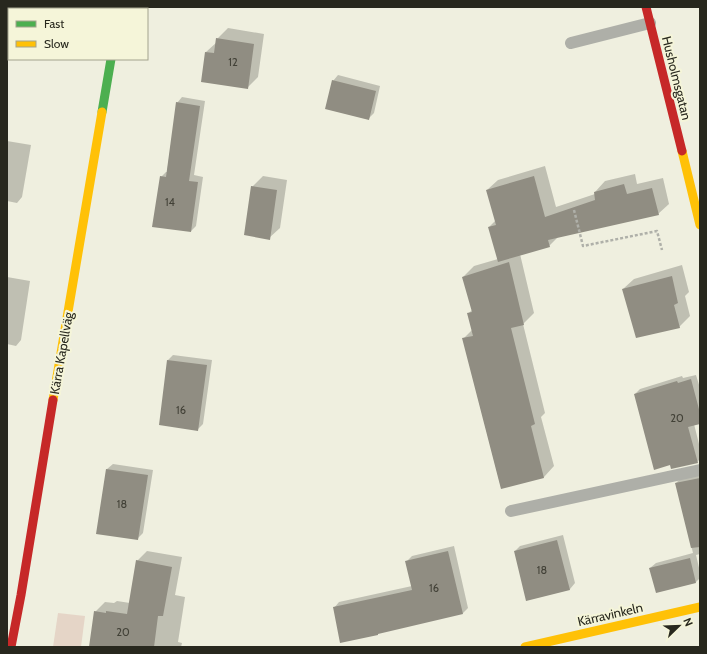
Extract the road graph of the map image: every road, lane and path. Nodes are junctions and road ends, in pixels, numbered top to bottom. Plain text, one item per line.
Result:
1 (646, 7) edge
2 (650, 23) junction
3 (571, 43) dead end
4 (111, 60) edge
5 (574, 210) dead end
6 (700, 225) edge
7 (662, 250) dead end
8 (700, 470) edge
9 (511, 511) dead end
10 (700, 607) edge
11 (11, 647) edge
12 (525, 647) edge

1 - 2 street, Husholmsgatan
2 - 3 lane
2 - 6 street, Husholmsgatan
4 - 11 street, Kärra Kapellväg
5 - 7 path
8 - 9 lane
10 - 12 street, Kärravinkeln

